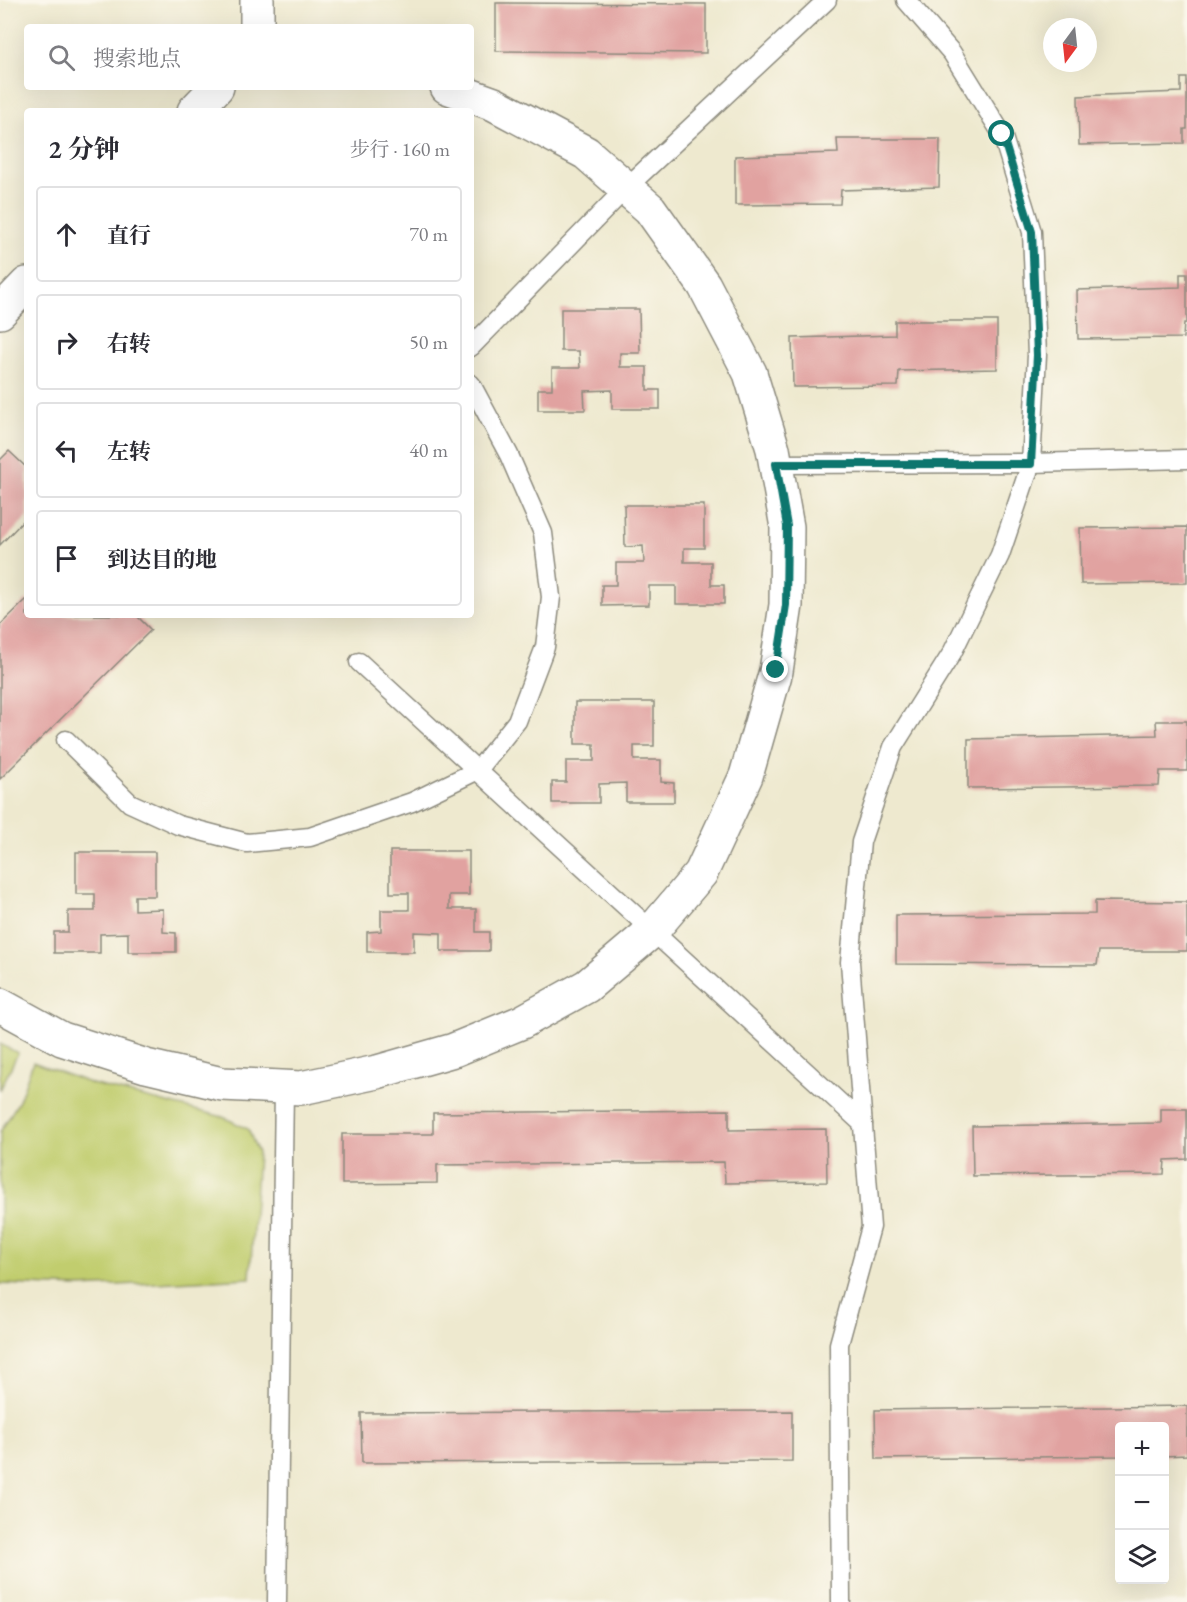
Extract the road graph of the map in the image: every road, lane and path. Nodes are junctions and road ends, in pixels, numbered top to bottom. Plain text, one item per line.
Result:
1 (257, 0) edge
2 (827, 0) edge
3 (906, 0) edge
4 (257, 24) edge
5 (214, 90) edge
6 (455, 90) edge
7 (197, 108) edge
8 (626, 188) junction
9 (24, 287) edge
10 (0, 312) edge
11 (474, 344) edge
12 (474, 390) edge
13 (1187, 459) edge
14 (776, 464) junction
15 (1031, 464) junction
16 (359, 662) dead end
17 (66, 740) dead end
18 (478, 770) junction
19 (652, 931) junction
20 (0, 1005) edge
21 (284, 1088) junction
22 (863, 1124) junction
23 (277, 1602) edge
24 (841, 1602) edge

1 - 4 street
2 - 8 lane
3 - 15 lane
5 - 7 street
6 - 8 street
8 - 11 lane
8 - 14 street
9 - 10 street
12 - 18 lane
13 - 15 lane
14 - 15 lane
14 - 19 street
15 - 22 lane
16 - 18 lane
17 - 18 lane
18 - 19 lane
19 - 21 street
19 - 22 lane
20 - 21 street
21 - 23 lane
22 - 24 lane

